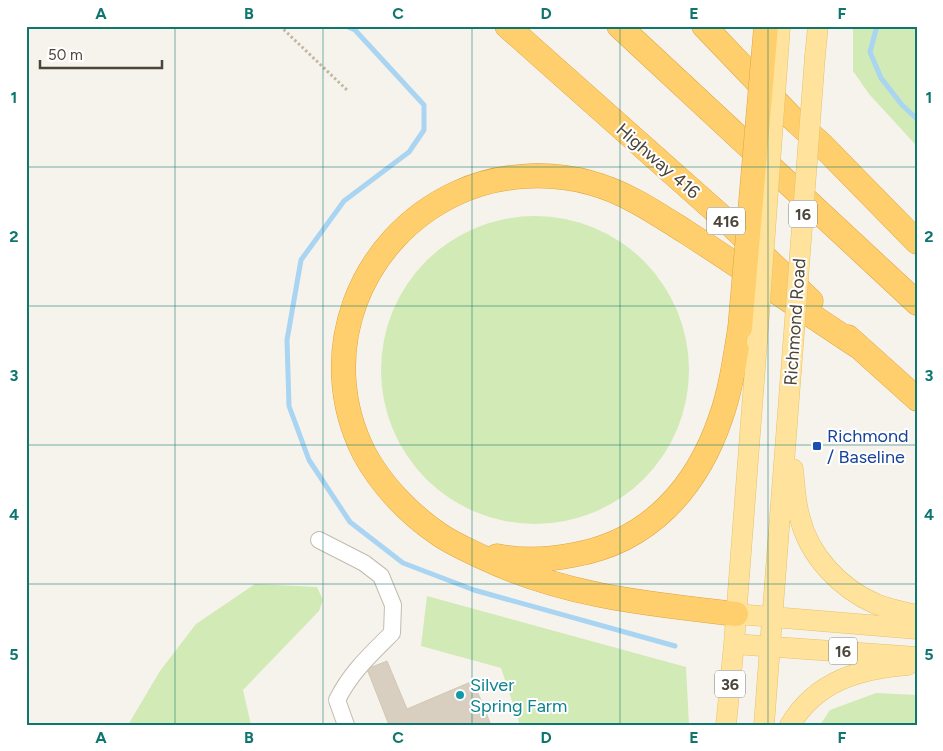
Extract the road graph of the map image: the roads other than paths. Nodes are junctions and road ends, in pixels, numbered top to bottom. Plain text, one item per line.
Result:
1 (507, 26) edge
2 (620, 26) edge
3 (704, 26) edge
4 (818, 26) edge
5 (775, 27) edge
6 (917, 242) edge
7 (917, 303) edge
8 (748, 335) junction
9 (859, 347) junction
10 (917, 399) edge
11 (788, 402) junction
12 (319, 540) dead end
13 (464, 549) junction
14 (736, 614) junction
15 (917, 615) edge
16 (773, 617) junction
17 (917, 629) edge
18 (734, 644) junction
19 (769, 646) junction
20 (917, 656) edge
21 (917, 664) edge
22 (346, 725) edge
23 (726, 725) edge
24 (764, 725) edge
25 (790, 725) edge

1 - 9 highway, Highway 416 / 416
2 - 7 highway
3 - 6 highway
4 - 11 main road, Richmond Road / 16, bridge
5 - 8 highway, bridge
8 - 13 highway
8 - 14 main road, Richmond Road
9 - 10 highway, Highway 416 / 416
9 - 13 highway
11 - 15 main road
11 - 16 main road, Richmond Road / 16
12 - 22 lane
13 - 14 highway
14 - 16 main road, 16
14 - 18 main road, Richmond Road
16 - 17 main road, 16
16 - 19 main road, 36
18 - 19 main road, 16
18 - 23 main road, 36
19 - 20 main road, 16
19 - 24 main road, 36
21 - 25 main road

